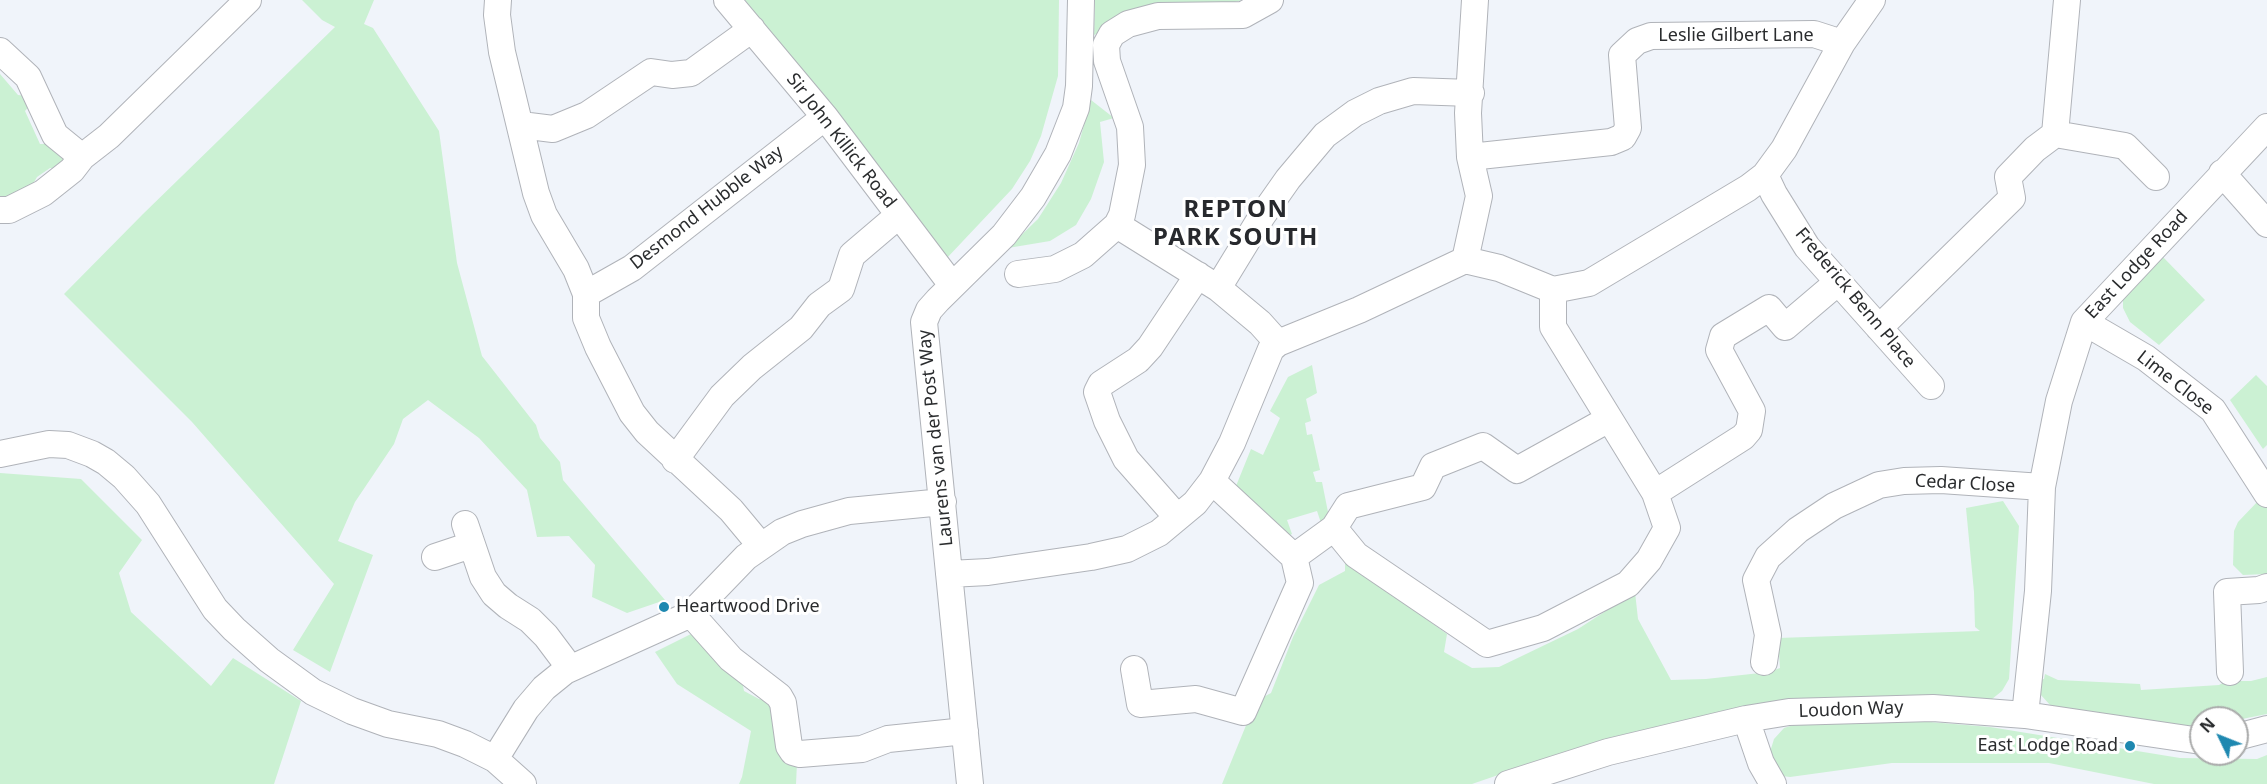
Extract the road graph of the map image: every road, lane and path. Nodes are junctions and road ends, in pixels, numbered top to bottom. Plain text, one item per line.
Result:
1 (248, 0) edge
2 (498, 0) edge
3 (727, 0) edge
4 (1081, 0) edge
5 (1270, 0) edge
6 (1475, 0) edge
7 (1872, 0) edge
8 (2067, 0) edge
9 (752, 29) junction
10 (1842, 43) junction
11 (0, 51) edge
12 (1471, 93) junction
13 (825, 117) junction
14 (521, 125) junction
15 (2267, 127) edge
16 (2055, 134) junction
17 (82, 157) junction
18 (1470, 157) junction
19 (2222, 173) junction
20 (1765, 175) junction
21 (2156, 177) dead end
22 (5, 210) edge
23 (899, 215) junction
24 (2267, 224) edge
25 (1117, 225) junction
26 (1465, 260) junction
27 (1018, 274) dead end
28 (1208, 282) junction
29 (1838, 282) junction
30 (952, 285) junction
31 (1553, 290) junction
32 (586, 294) junction
33 (2084, 322) junction
34 (1879, 328) junction
35 (1278, 344) junction
36 (1931, 386) dead end
37 (1609, 419) junction
38 (0, 454) edge
39 (675, 459) junction
40 (1212, 481) junction
41 (2042, 487) junction
42 (1655, 493) junction
43 (2267, 494) edge
44 (943, 502) junction
45 (1177, 517) junction
46 (1334, 528) junction
47 (760, 546) junction
48 (435, 557) dead end
49 (1294, 557) junction
50 (949, 574) junction
51 (2267, 587) edge
52 (691, 614) junction
53 (1764, 662) dead end
54 (570, 669) junction
55 (1134, 669) dead end
56 (2230, 672) dead end
57 (2025, 715) junction
58 (1746, 719) junction
59 (2267, 729) edge
60 (965, 731) junction
61 (2249, 734) edge
62 (2189, 739) edge
63 (495, 759) junction
64 (523, 784) edge
65 (970, 784) edge
66 (1508, 784) edge
67 (1773, 784) edge

1 - 17 street
2 - 14 street
3 - 9 street, Sir John Killick Road
4 - 30 street, Laurens van der Post Way
5 - 25 street
6 - 12 street
7 - 10 street
8 - 16 street
9 - 13 street, Sir John Killick Road
9 - 14 street
10 - 18 street, Leslie Gilbert Lane
10 - 20 street
11 - 17 street
12 - 18 street
12 - 28 street
13 - 23 street, Sir John Killick Road
13 - 32 street, Desmond Hubble Way
14 - 32 street
15 - 19 street, East Lodge Road
16 - 21 street
16 - 34 street
17 - 22 street
18 - 26 street
19 - 24 street
19 - 33 street, East Lodge Road
20 - 29 street, Frederick Benn Place
20 - 31 street
23 - 30 street, Sir John Killick Road
23 - 39 street
25 - 27 street
25 - 28 street
26 - 31 street
26 - 35 street
28 - 35 street
28 - 45 street
29 - 34 street, Frederick Benn Place
29 - 42 street
30 - 44 street, Laurens van der Post Way
31 - 37 street
32 - 39 street
33 - 41 street, East Lodge Road
33 - 43 street, Lime Close
34 - 36 street, Frederick Benn Place
35 - 40 street
37 - 42 street
37 - 46 street
38 - 63 street
39 - 47 street
40 - 45 street
40 - 49 street
41 - 53 street, Cedar Close
41 - 57 street, East Lodge Road
42 - 46 street
44 - 47 street
44 - 50 street, Laurens van der Post Way
45 - 50 street
46 - 49 street
47 - 52 street
48 - 54 street
49 - 55 street
50 - 60 street, Laurens van der Post Way
51 - 56 street
52 - 54 street
52 - 60 street
54 - 63 street
57 - 58 street, Loudon Way
57 - 62 street, Loudon Way
58 - 66 street, Loudon Way
58 - 67 street
59 - 61 street
60 - 65 street, Laurens van der Post Way
63 - 64 street

